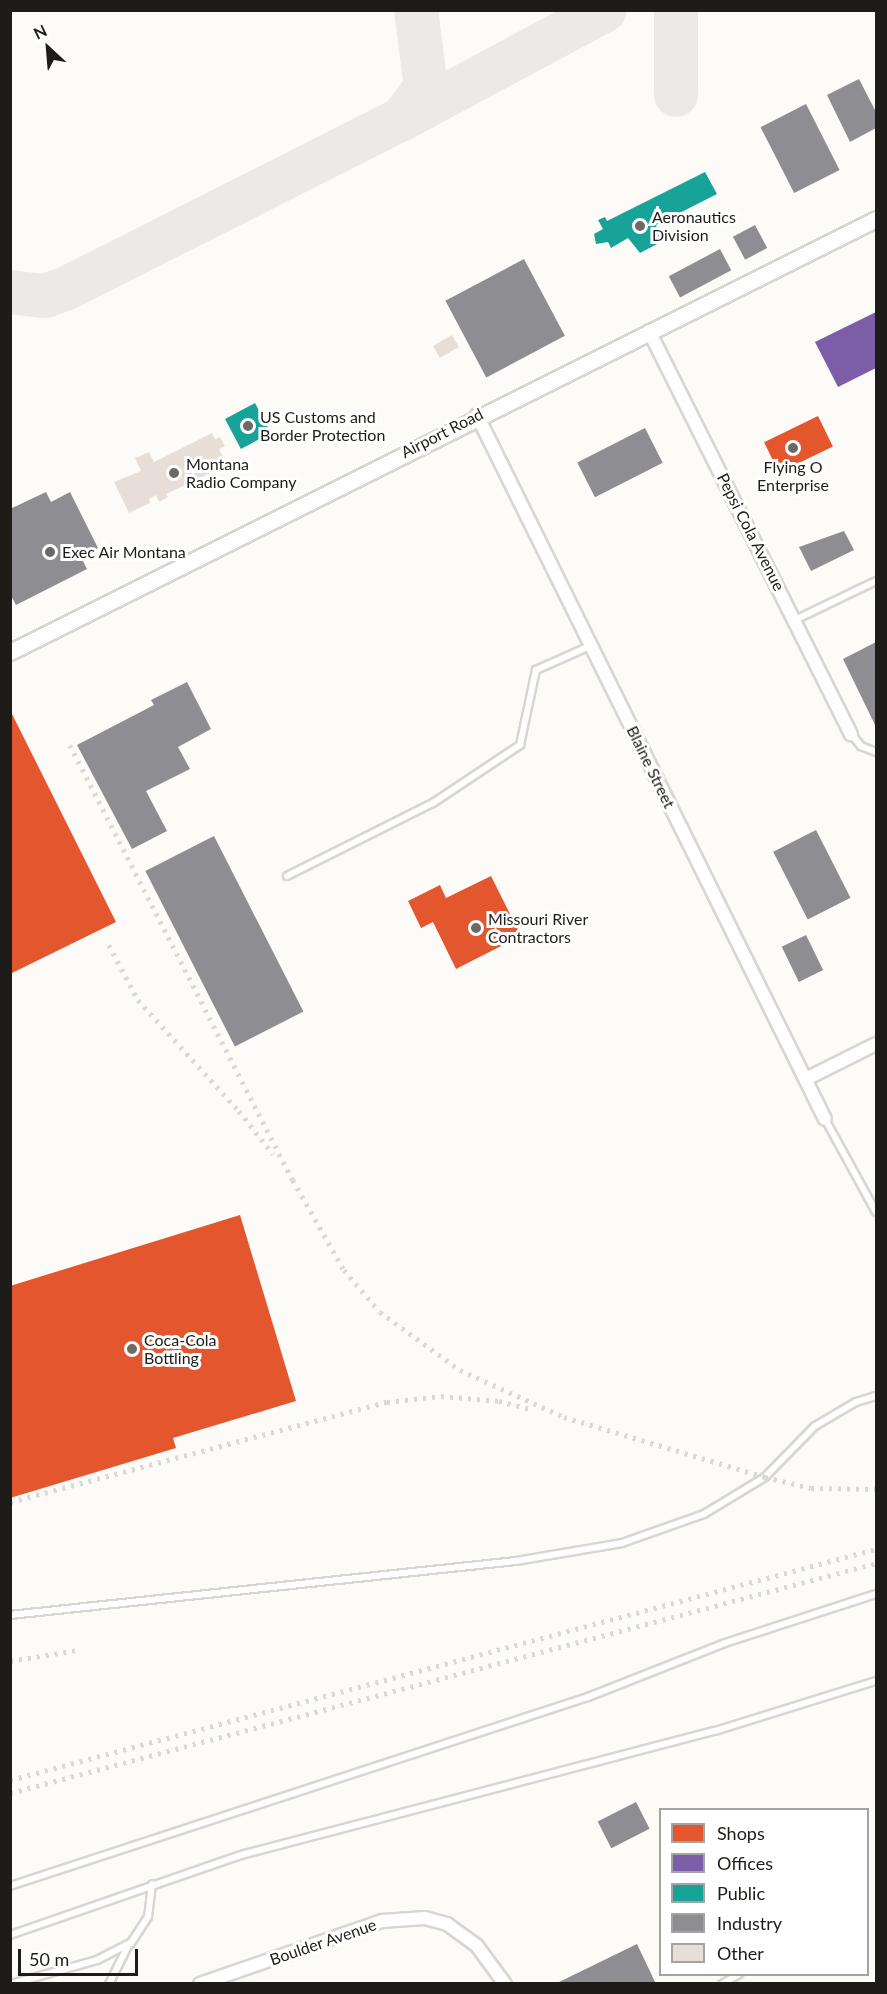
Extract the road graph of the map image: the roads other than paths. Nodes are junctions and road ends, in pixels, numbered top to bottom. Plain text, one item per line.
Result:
1 (876, 219) edge
2 (649, 331) junction
3 (477, 415) junction
4 (876, 581) edge
5 (795, 620) junction
6 (591, 646) junction
7 (10, 652) edge
8 (851, 734) joint
9 (876, 752) edge
10 (287, 876) dead end
11 (876, 1044) edge
12 (806, 1078) junction
13 (825, 1119) joint
14 (876, 1212) edge
15 (876, 1396) edge
16 (876, 1594) edge
17 (10, 1615) edge
18 (876, 1681) edge
19 (152, 1884) junction
20 (10, 1886) edge
21 (10, 1935) edge
22 (128, 1945) junction
23 (11, 1983) edge
24 (109, 1983) edge
25 (200, 1983) edge
26 (506, 1983) edge

1 - 2 street, Airport Road
2 - 3 street, Airport Road
2 - 5 street, Pepsi Cola Avenue
3 - 6 street, Blaine Street
3 - 7 street, Airport Road
4 - 5 lane
5 - 8 street, Pepsi Cola Avenue
6 - 10 lane
6 - 12 street, Blaine Street
8 - 9 lane
11 - 12 street
12 - 13 street, Blaine Street
13 - 14 lane
15 - 17 lane
16 - 20 lane
18 - 19 lane
19 - 21 lane
19 - 22 lane
22 - 23 lane
22 - 24 lane
25 - 26 street, Boulder Avenue

